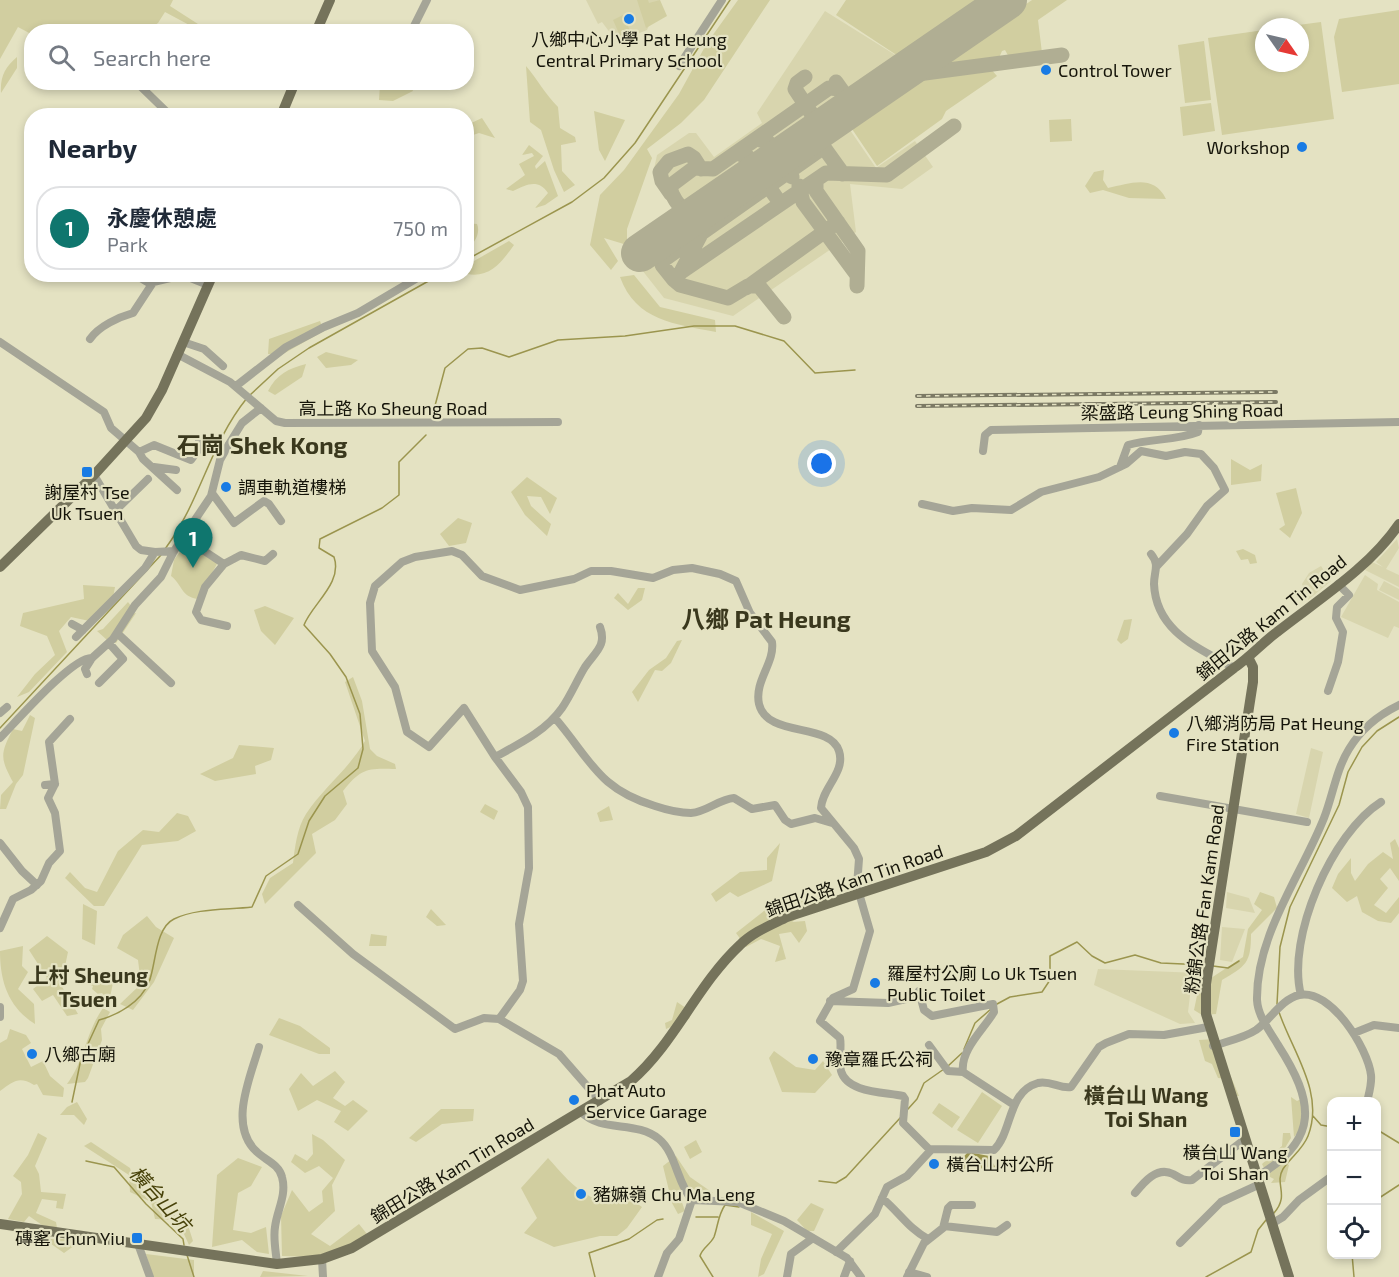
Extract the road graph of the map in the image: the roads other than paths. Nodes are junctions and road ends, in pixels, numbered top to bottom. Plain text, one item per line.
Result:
1 (330, 0) edge
2 (427, 0) edge
3 (722, 0) edge
4 (320, 24) edge
5 (415, 24) edge
6 (679, 66) dead end
7 (144, 90) edge
8 (292, 90) edge
9 (163, 108) edge
10 (284, 108) edge
11 (146, 282) edge
12 (154, 282) joint
13 (209, 282) edge
14 (409, 282) edge
15 (90, 339) dead end
16 (0, 342) edge
17 (183, 342) junction
18 (177, 354) junction
19 (223, 366) dead end
20 (238, 388) junction
21 (261, 408) junction
22 (558, 422) dead end
23 (1399, 422) edge
24 (1199, 425) junction
25 (199, 439) dead end
26 (126, 441) junction
27 (983, 451) dead end
28 (140, 452) junction
29 (153, 467) junction
30 (1120, 467) junction
31 (176, 470) dead end
32 (94, 475) junction
33 (148, 479) dead end
34 (177, 490) dead end
35 (212, 493) junction
36 (922, 504) dead end
37 (115, 511) junction
38 (281, 521) dead end
39 (1399, 524) edge
40 (183, 537) junction
41 (157, 551) junction
42 (172, 551) junction
43 (273, 554) dead end
44 (1150, 554) dead end
45 (224, 564) junction
46 (1157, 566) junction
47 (0, 567) edge
48 (1338, 584) junction
49 (72, 624) dead end
50 (227, 626) dead end
51 (600, 627) dead end
52 (82, 630) junction
53 (117, 633) junction
54 (76, 637) dead end
55 (109, 643) junction
56 (92, 658) junction
57 (1249, 659) junction
58 (1234, 668) junction
59 (87, 674) dead end
60 (99, 683) dead end
61 (171, 683) dead end
62 (1328, 691) dead end
63 (1399, 705) edge
64 (7, 707) dead end
65 (0, 713) edge
66 (555, 718) junction
67 (70, 719) dead end
68 (0, 738) edge
69 (495, 757) junction
70 (55, 784) junction
71 (45, 785) dead end
72 (1160, 796) dead end
73 (1381, 802) dead end
74 (1233, 808) junction
75 (1307, 822) dead end
76 (833, 823) junction
77 (0, 843) edge
78 (37, 885) junction
79 (860, 894) junction
80 (298, 904) dead end
81 (0, 928) edge
82 (1301, 995) junction
83 (830, 1001) junction
84 (0, 1007) edge
85 (0, 1017) edge
86 (499, 1019) junction
87 (1264, 1023) junction
88 (1208, 1027) junction
89 (1399, 1028) edge
90 (1354, 1033) junction
91 (929, 1045) dead end
92 (1214, 1046) junction
93 (258, 1047) dead end
94 (963, 1072) junction
95 (1367, 1097) edge
96 (600, 1101) junction
97 (1014, 1105) junction
98 (581, 1112) junction
99 (1244, 1140) junction
100 (931, 1150) junction
101 (1327, 1180) edge
102 (1257, 1181) junction
103 (1135, 1194) dead end
104 (882, 1198) junction
105 (692, 1200) junction
106 (972, 1205) dead end
107 (1273, 1222) junction
108 (0, 1224) edge
109 (1007, 1225) dead end
110 (944, 1226) junction
111 (813, 1238) junction
112 (928, 1239) junction
113 (1180, 1243) dead end
114 (138, 1244) junction
115 (836, 1252) junction
116 (322, 1259) junction
117 (850, 1261) junction
118 (277, 1264) junction
119 (908, 1274) edge
120 (150, 1277) edge
121 (323, 1277) edge
122 (658, 1277) edge
123 (787, 1277) edge
124 (844, 1277) edge
125 (861, 1277) edge
126 (927, 1277) edge
127 (1289, 1277) edge

1 - 4 main road
2 - 5 street
3 - 6 street
7 - 9 street
8 - 10 main road
11 - 12 street
12 - 15 street
13 - 17 main road
14 - 20 street
16 - 26 street
17 - 18 main road
17 - 19 street
18 - 20 street, 高上路 Ko Sheung Road
18 - 26 main road
20 - 21 street, 高上路 Ko Sheung Road
21 - 22 street, 高上路 Ko Sheung Road
21 - 35 street
23 - 24 street, 梁盛路 Leung Shing Road
24 - 27 street, 梁盛路 Leung Shing Road
24 - 30 street
25 - 28 street
26 - 28 street
26 - 32 main road
28 - 29 street
29 - 31 street
29 - 34 street
30 - 36 street
30 - 46 street
32 - 37 street
32 - 47 main road
33 - 37 street
35 - 38 street
35 - 40 street
37 - 41 street
39 - 48 main road, 錦田公路 Kam Tin Road
40 - 42 street
40 - 45 street
41 - 42 street
41 - 52 street
42 - 53 street
43 - 45 street
44 - 46 street
45 - 50 street
46 - 58 street
48 - 57 main road, 錦田公路 Kam Tin Road
48 - 62 street
49 - 52 street
51 - 66 street
52 - 54 street
53 - 55 street
53 - 61 street
55 - 56 street
55 - 60 street
56 - 59 street
56 - 68 street
57 - 58 main road, 錦田公路 Kam Tin Road
57 - 74 main road, 粉錦公路 Fan Kam Road
58 - 79 main road, 錦田公路 Kam Tin Road
63 - 87 street
64 - 65 street
66 - 69 street
66 - 76 street
67 - 70 street
69 - 76 street
69 - 86 street
70 - 71 street
70 - 78 street
72 - 74 street
73 - 82 street
74 - 75 street
74 - 88 main road, 粉錦公路 Fan Kam Road
76 - 79 street
77 - 78 street
78 - 81 street
79 - 83 street
79 - 96 main road, 錦田公路 Kam Tin Road
80 - 86 street
82 - 87 street
82 - 90 street
83 - 94 street
83 - 100 street
84 - 85 street
86 - 96 street
87 - 92 street
87 - 102 street
88 - 92 main road, 粉錦公路 Fan Kam Road
88 - 97 street
89 - 90 street
90 - 95 street
91 - 94 street
92 - 99 main road, 粉錦公路 Fan Kam Road
93 - 118 street
94 - 97 street
96 - 98 main road, 錦田公路 Kam Tin Road
97 - 100 street
98 - 105 street
98 - 116 main road, 錦田公路 Kam Tin Road
99 - 102 main road, 粉錦公路 Fan Kam Road
99 - 103 street
100 - 104 street
101 - 107 street
102 - 107 main road, 粉錦公路 Fan Kam Road
102 - 113 street
104 - 112 street
104 - 115 street
105 - 111 street
105 - 122 street
106 - 110 street
107 - 127 main road, 粉錦公路 Fan Kam Road
108 - 114 main road, 錦田公路 Kam Tin Road
109 - 110 street
110 - 112 street
111 - 115 street
111 - 123 street
112 - 119 street
114 - 118 main road, 錦田公路 Kam Tin Road
114 - 120 street
115 - 117 street
116 - 118 main road, 錦田公路 Kam Tin Road
116 - 121 street
117 - 124 street
117 - 125 street
119 - 126 street

